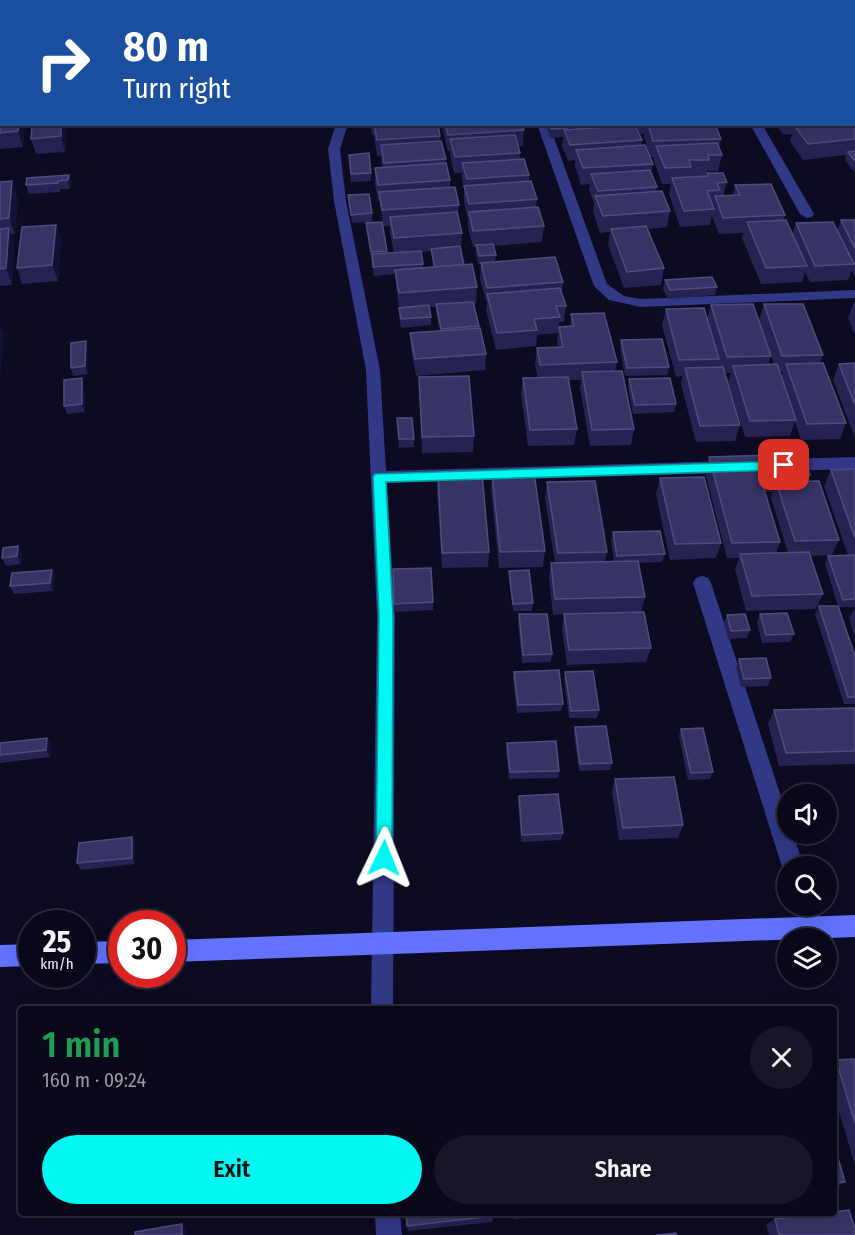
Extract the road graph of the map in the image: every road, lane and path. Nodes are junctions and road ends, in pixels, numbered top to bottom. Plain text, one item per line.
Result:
1 (341, 126) edge
2 (544, 126) edge
3 (757, 126) edge
4 (807, 214) dead end
5 (855, 294) edge
6 (855, 463) edge
7 (748, 466) edge
8 (772, 466) edge
9 (379, 477) junction
10 (702, 583) dead end
11 (789, 856) edge
12 (809, 916) edge
13 (855, 926) edge
14 (813, 928) joint
15 (777, 929) edge
16 (381, 945) junction
17 (186, 951) edge
18 (18, 955) edge
19 (0, 956) edge
20 (382, 1006) edge
21 (388, 1216) edge
22 (389, 1235) edge

1 - 9 street
2 - 5 street
3 - 4 street
6 - 8 street
7 - 9 street
9 - 16 street
10 - 11 street
12 - 14 street
13 - 14 street
15 - 16 street
16 - 17 street
16 - 20 street
18 - 19 street
21 - 22 street

